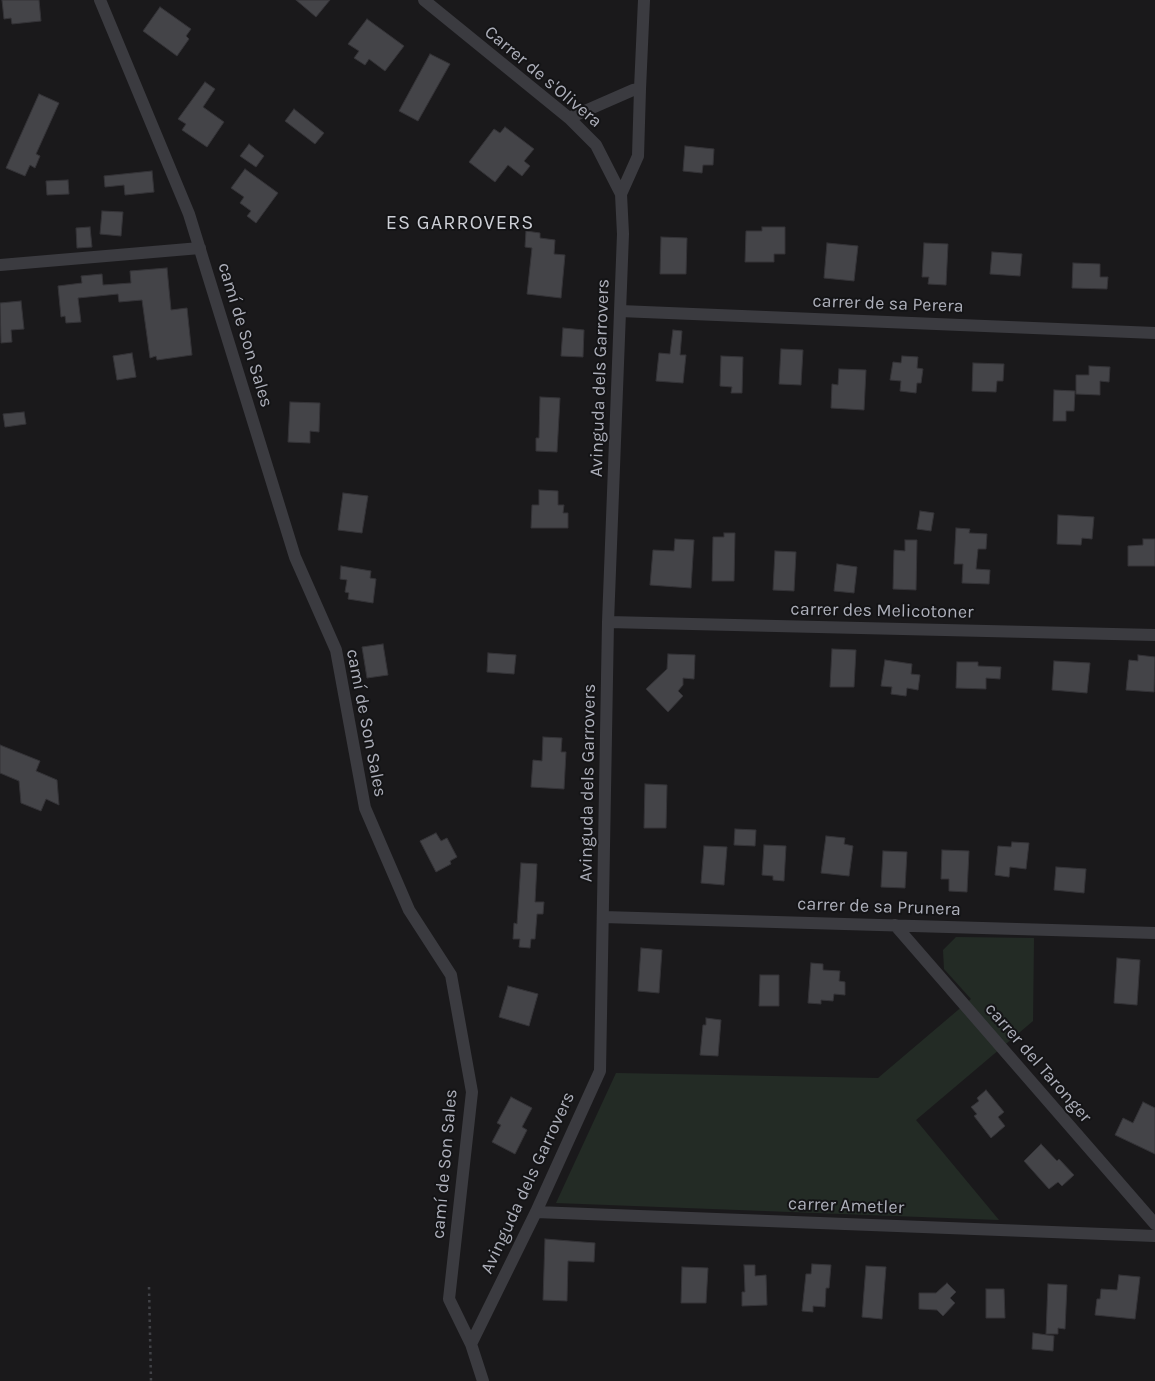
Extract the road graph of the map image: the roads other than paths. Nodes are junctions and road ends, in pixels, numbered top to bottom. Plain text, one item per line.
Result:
1 (100, 0) edge
2 (424, 0) edge
3 (644, 0) edge
4 (640, 89) junction
5 (569, 118) junction
6 (621, 194) junction
7 (200, 248) junction
8 (0, 265) edge
9 (620, 311) junction
10 (1155, 333) edge
11 (608, 622) junction
12 (1155, 635) edge
13 (603, 916) junction
14 (895, 925) junction
15 (1155, 933) edge
16 (536, 1212) junction
17 (1155, 1224) edge
18 (1155, 1236) edge
19 (471, 1344) junction
20 (483, 1381) edge

1 - 7 street, camí de Son Sales
2 - 5 street, Carrer de s'Olivera
3 - 4 street
4 - 5 street
4 - 6 street
5 - 6 street, Carrer de s'Olivera
6 - 9 street, Avinguda dels Garrovers
7 - 8 street
7 - 19 street, camí de Son Sales
9 - 10 street, carrer de sa Perera
9 - 11 street, Avinguda dels Garrovers
11 - 12 street, carrer des Melicotoner
11 - 13 street, Avinguda dels Garrovers
13 - 14 street, carrer de sa Prunera
13 - 16 street, Avinguda dels Garrovers
14 - 15 street, carrer de sa Prunera
14 - 17 street, carrer del Taronger
16 - 18 street, carrer Ametler
16 - 19 street, Avinguda dels Garrovers
19 - 20 street, camí de Son Sales

